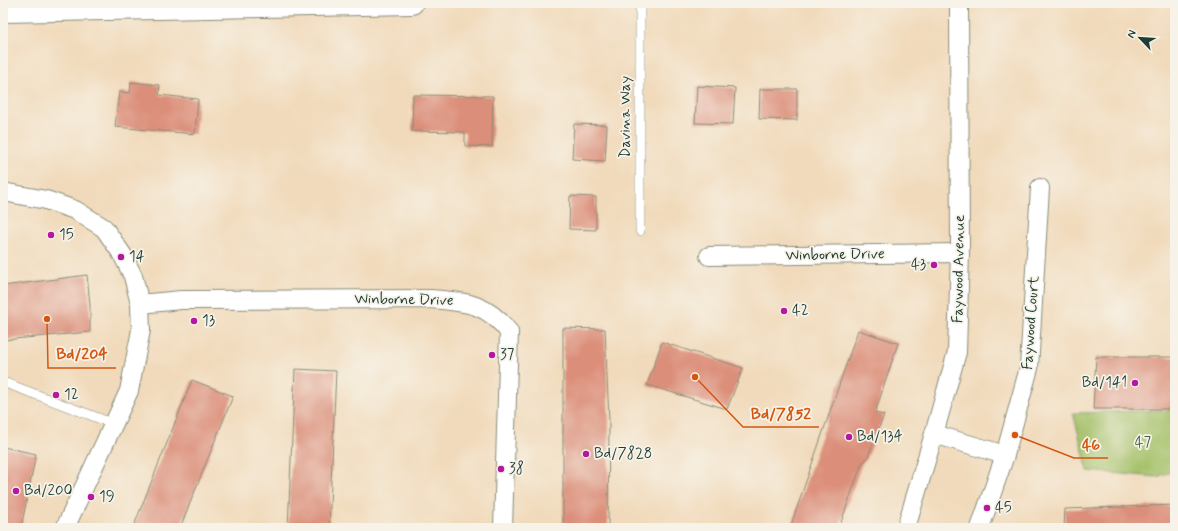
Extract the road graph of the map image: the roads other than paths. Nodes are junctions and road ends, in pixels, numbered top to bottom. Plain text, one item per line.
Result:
1 (412, 3) edge
2 (640, 3) edge
3 (959, 3) edge
4 (3, 11) edge
5 (1040, 188) dead end
6 (3, 192) edge
7 (640, 231) dead end
8 (960, 253) junction
9 (709, 256) dead end
10 (140, 304) junction
11 (3, 382) edge
12 (114, 424) junction
13 (934, 434) junction
14 (1005, 455) junction
15 (65, 528) edge
16 (503, 528) edge
17 (906, 528) edge
18 (980, 528) edge

1 - 4 main road
2 - 7 lane, Davina Way
3 - 8 street, Faywood Avenue
5 - 14 street, Faywood Court
6 - 10 street
8 - 9 street, Winborne Drive
8 - 13 street, Faywood Avenue
10 - 12 street
10 - 16 street, Winborne Drive
11 - 12 lane
12 - 15 street
13 - 14 street
13 - 17 street, Faywood Avenue
14 - 18 street, Faywood Court

